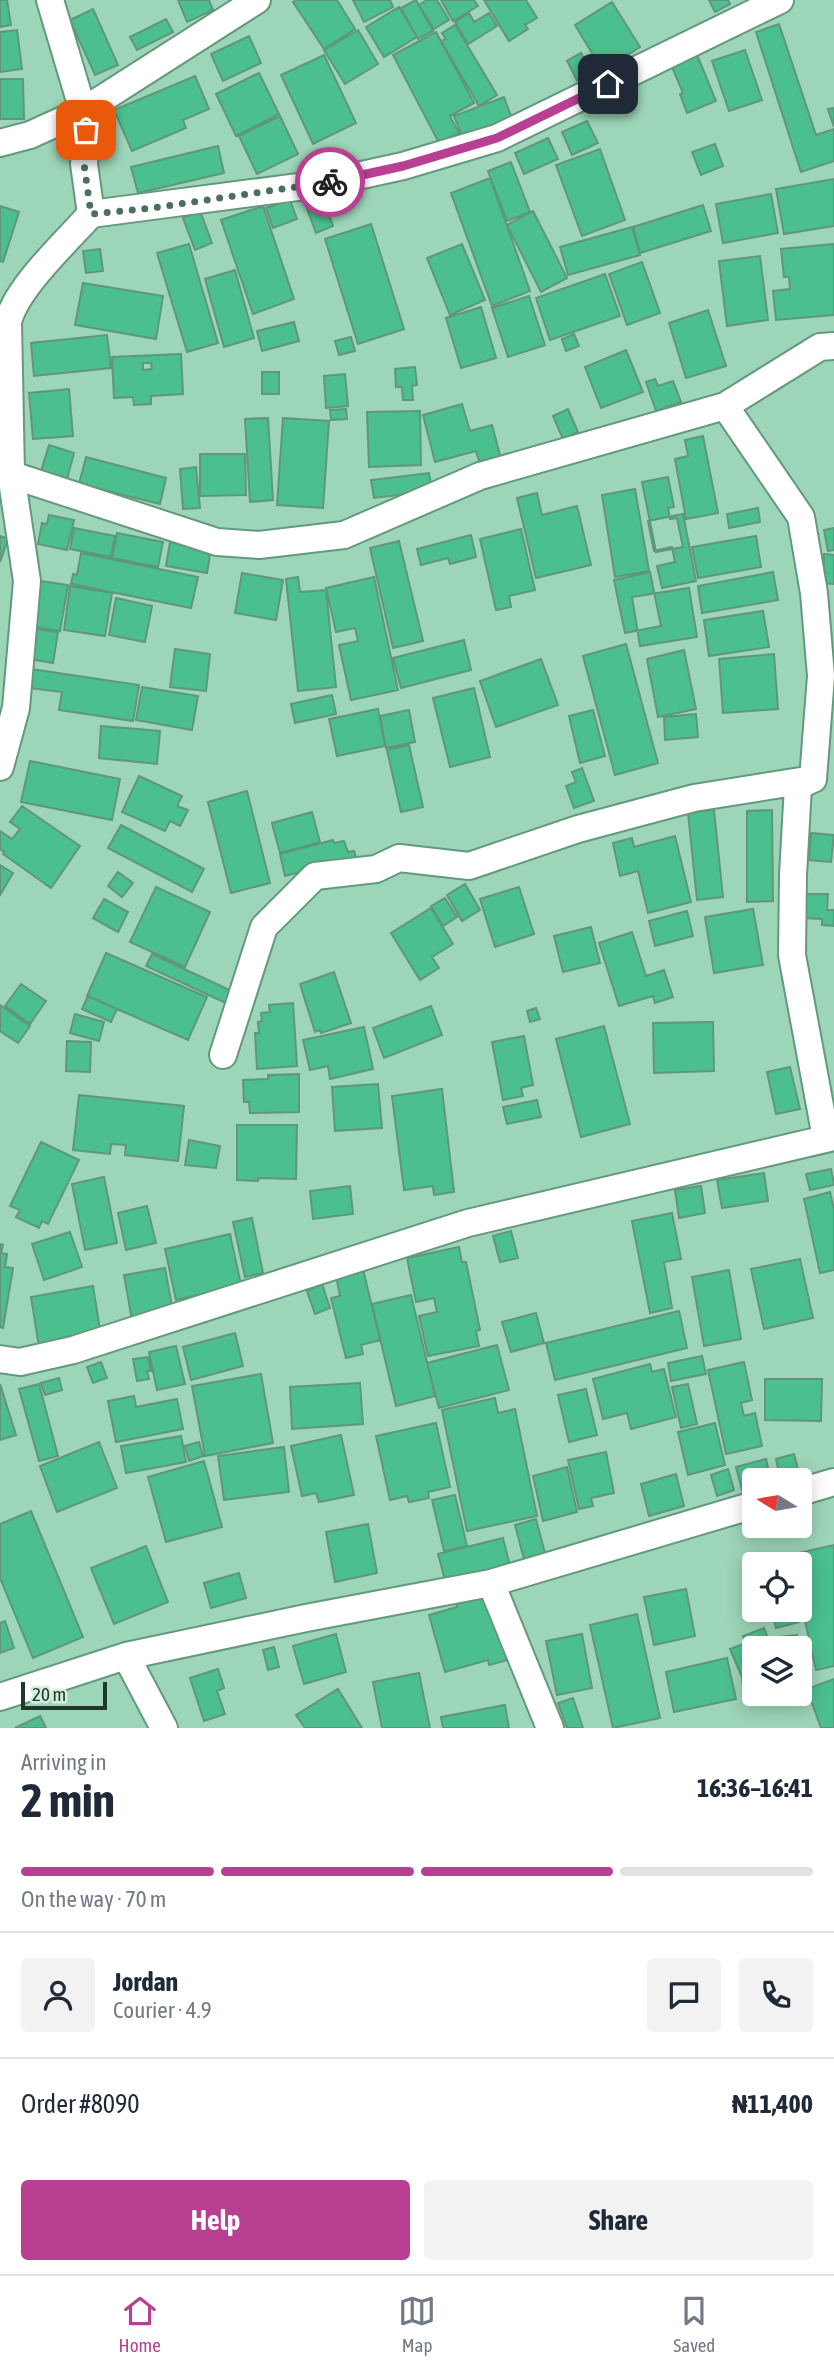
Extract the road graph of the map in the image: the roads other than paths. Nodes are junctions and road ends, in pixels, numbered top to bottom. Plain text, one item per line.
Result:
1 (50, 0) edge
2 (257, 0) edge
3 (780, 0) edge
4 (83, 111) junction
5 (0, 143) edge
6 (91, 214) junction
7 (834, 346) edge
8 (725, 406) junction
9 (5, 473) edge
10 (0, 767) edge
11 (813, 779) junction
12 (223, 1055) dead end
13 (830, 1137) edge
14 (0, 1359) edge
15 (834, 1482) edge
16 (812, 1488) edge
17 (742, 1510) edge
18 (491, 1583) junction
19 (126, 1657) junction
20 (0, 1697) edge
21 (164, 1728) edge
22 (550, 1728) edge

1 - 4 street
2 - 4 street
3 - 6 street
4 - 5 street
4 - 6 street
6 - 9 street
7 - 8 street
8 - 9 street
8 - 11 street
9 - 10 street
11 - 12 street
11 - 13 street
13 - 14 street
15 - 16 street
17 - 18 street
18 - 19 street
18 - 22 street
19 - 20 street
19 - 21 street

